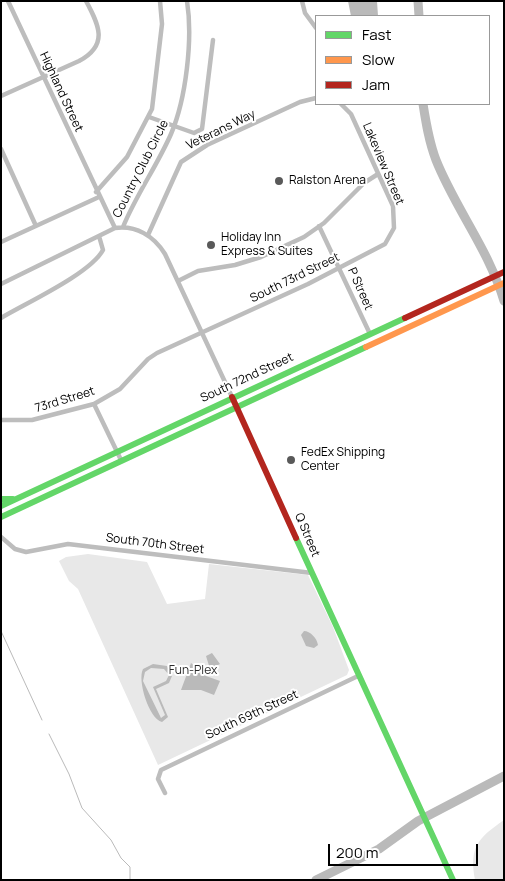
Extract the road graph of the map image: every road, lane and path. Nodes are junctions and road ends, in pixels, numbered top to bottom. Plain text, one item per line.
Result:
1 (8, 1) edge
2 (86, 1) edge
3 (160, 1) edge
4 (187, 1) edge
5 (302, 1) edge
6 (309, 20) junction
7 (315, 20) edge
8 (315, 27) edge
9 (213, 40) dead end
10 (43, 77) junction
11 (1, 96) edge
12 (315, 98) edge
13 (342, 105) edge
14 (149, 117) junction
15 (174, 127) junction
16 (1, 149) edge
17 (378, 174) junction
18 (96, 192) junction
19 (99, 198) junction
20 (36, 226) junction
21 (319, 226) junction
22 (123, 227) junction
23 (115, 228) junction
24 (148, 235) junction
25 (99, 236) junction
26 (391, 236) joint
27 (1, 242) edge
28 (340, 268) junction
29 (504, 272) edge
30 (178, 281) junction
31 (504, 282) edge
32 (1, 284) edge
33 (1, 318) edge
34 (202, 333) junction
35 (370, 334) junction
36 (334, 360) junction
37 (232, 397) junction
38 (94, 404) junction
39 (236, 406) junction
40 (1, 420) edge
41 (117, 452) junction
42 (121, 460) junction
43 (1, 499) edge
44 (16, 499) junction
45 (1, 506) edge
46 (1, 516) edge
47 (1, 537) edge
48 (312, 573) junction
49 (358, 676) junction
50 (165, 793) dead end
51 (453, 880) edge

1 - 10 street, Highland Street
2 - 10 street
3 - 14 street
4 - 15 street, Country Club Circle
5 - 6 street
6 - 7 street
6 - 8 street
9 - 15 street
10 - 11 street
10 - 18 street, Highland Street
12 - 24 street, Veterans Way
13 - 17 street, Lakeview Street
14 - 15 street
14 - 18 street
15 - 22 street, Country Club Circle
16 - 20 street
17 - 21 street
17 - 26 street, Lakeview Street
18 - 19 street, Highland Street
19 - 20 street
19 - 23 street, Highland Street
20 - 27 street
21 - 28 street, P Street
21 - 30 street
22 - 23 street
22 - 24 street
23 - 25 street
24 - 30 street, Q Street
25 - 32 street
25 - 33 street
26 - 28 street, South 73rd Street
28 - 34 street, South 73rd Street
28 - 35 street, P Street
29 - 35 main road, South 72nd Street
30 - 34 street, Q Street
31 - 36 main road, South 72nd Street
34 - 37 street, Q Street
34 - 38 street, 73rd Street
35 - 36 main road
35 - 37 main road, South 72nd Street
36 - 39 main road, South 72nd Street
37 - 39 main road, Q Street
37 - 41 main road, South 72nd Street
38 - 40 street, 73rd Street
38 - 41 street
39 - 42 main road, South 72nd Street
39 - 48 main road, Q Street
41 - 42 street
41 - 44 main road, South 72nd Street
42 - 46 main road, South 72nd Street
43 - 44 main road
44 - 45 main road, South 72nd Street
47 - 48 street, South 70th Street
48 - 49 main road, Q Street
49 - 50 street, South 69th Street
49 - 51 main road, Q Street

